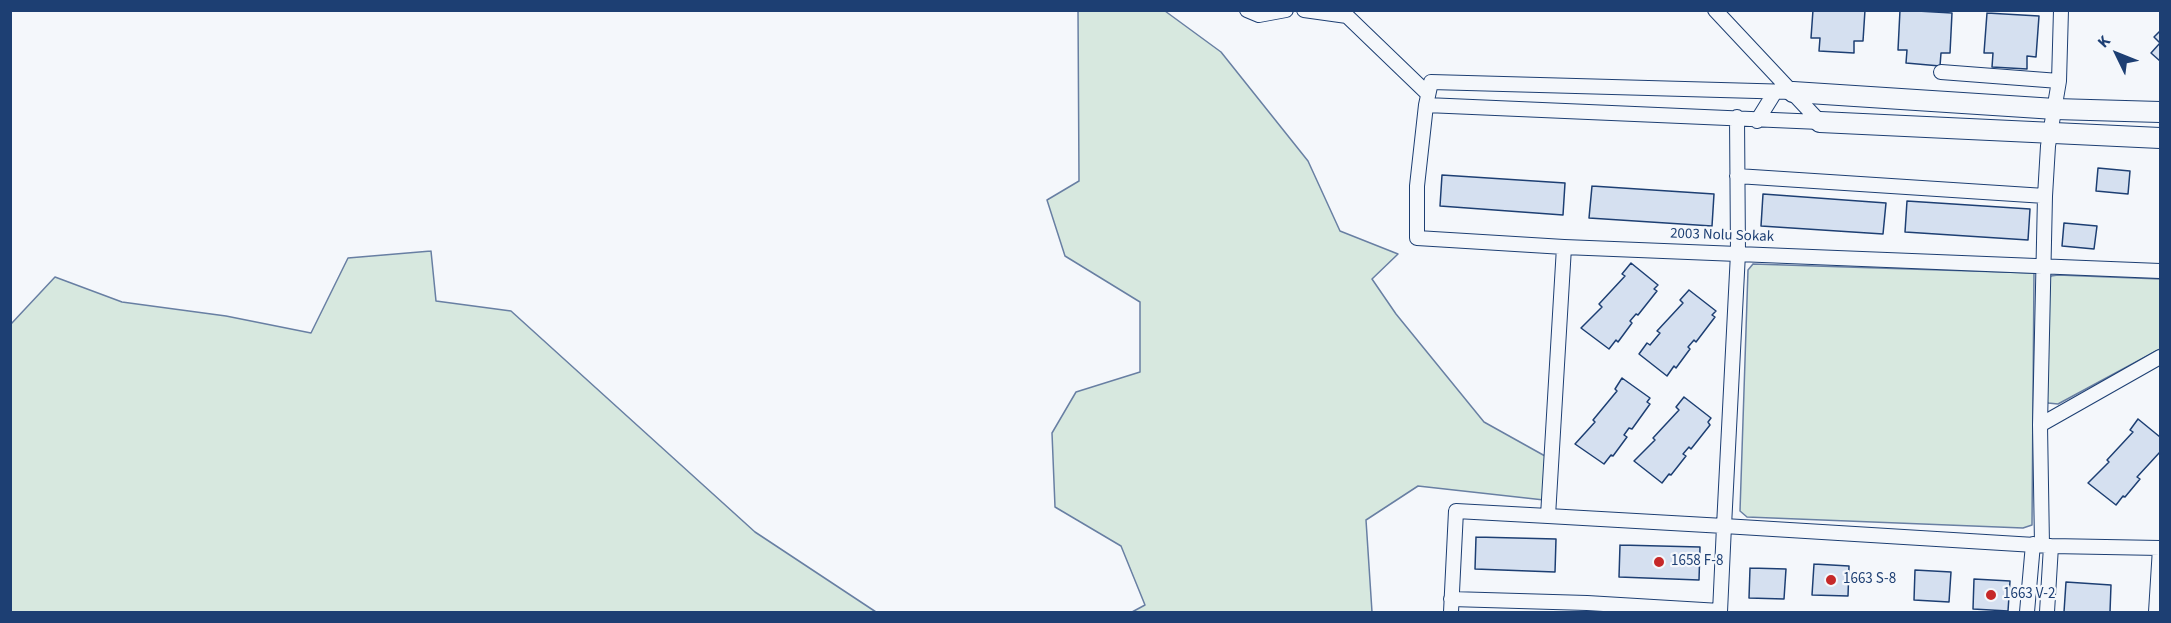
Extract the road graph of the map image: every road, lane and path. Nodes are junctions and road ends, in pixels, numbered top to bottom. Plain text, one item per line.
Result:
1 (1247, 10) edge
2 (1286, 10) edge
3 (1304, 10) edge
4 (1715, 10) edge
5 (2061, 10) edge
6 (1941, 72) dead end
7 (2059, 81) junction
8 (1784, 92) junction
9 (1427, 100) junction
10 (2055, 109) junction
11 (2160, 111) edge
12 (1737, 117) junction
13 (1757, 121) junction
14 (1820, 122) junction
15 (2051, 132) junction
16 (2160, 138) edge
17 (1737, 176) junction
18 (2045, 196) junction
19 (1564, 248) junction
20 (1738, 253) junction
21 (2043, 266) junction
22 (2160, 271) edge
23 (2160, 357) edge
24 (2040, 425) junction
25 (1548, 516) junction
26 (1724, 526) junction
27 (2042, 545) junction
28 (2160, 548) edge
29 (1451, 606) edge
30 (1587, 608) edge
31 (1720, 612) edge
32 (2027, 612) edge
33 (2047, 612) edge
34 (2156, 612) edge

1 - 2 street
3 - 9 street
4 - 8 street
5 - 7 street
6 - 7 street
7 - 10 street
8 - 9 street
8 - 10 street
8 - 13 street
8 - 14 street
9 - 12 street
9 - 19 street, 2003 Nolu Sokak
10 - 11 street
10 - 15 street
12 - 13 street
12 - 17 street
13 - 14 street
14 - 15 street
15 - 16 street
15 - 18 street
17 - 18 street
17 - 20 street
18 - 21 street
19 - 20 street, 2003 Nolu Sokak
19 - 25 street
20 - 21 street, 2003 Nolu Sokak
20 - 26 street
21 - 22 street, 2003 Nolu Sokak
21 - 24 street
23 - 24 street
24 - 27 street
25 - 26 street
25 - 29 street
26 - 27 street
26 - 31 street
27 - 28 street
27 - 32 street
27 - 33 street
28 - 34 street
29 - 30 street
30 - 31 street

